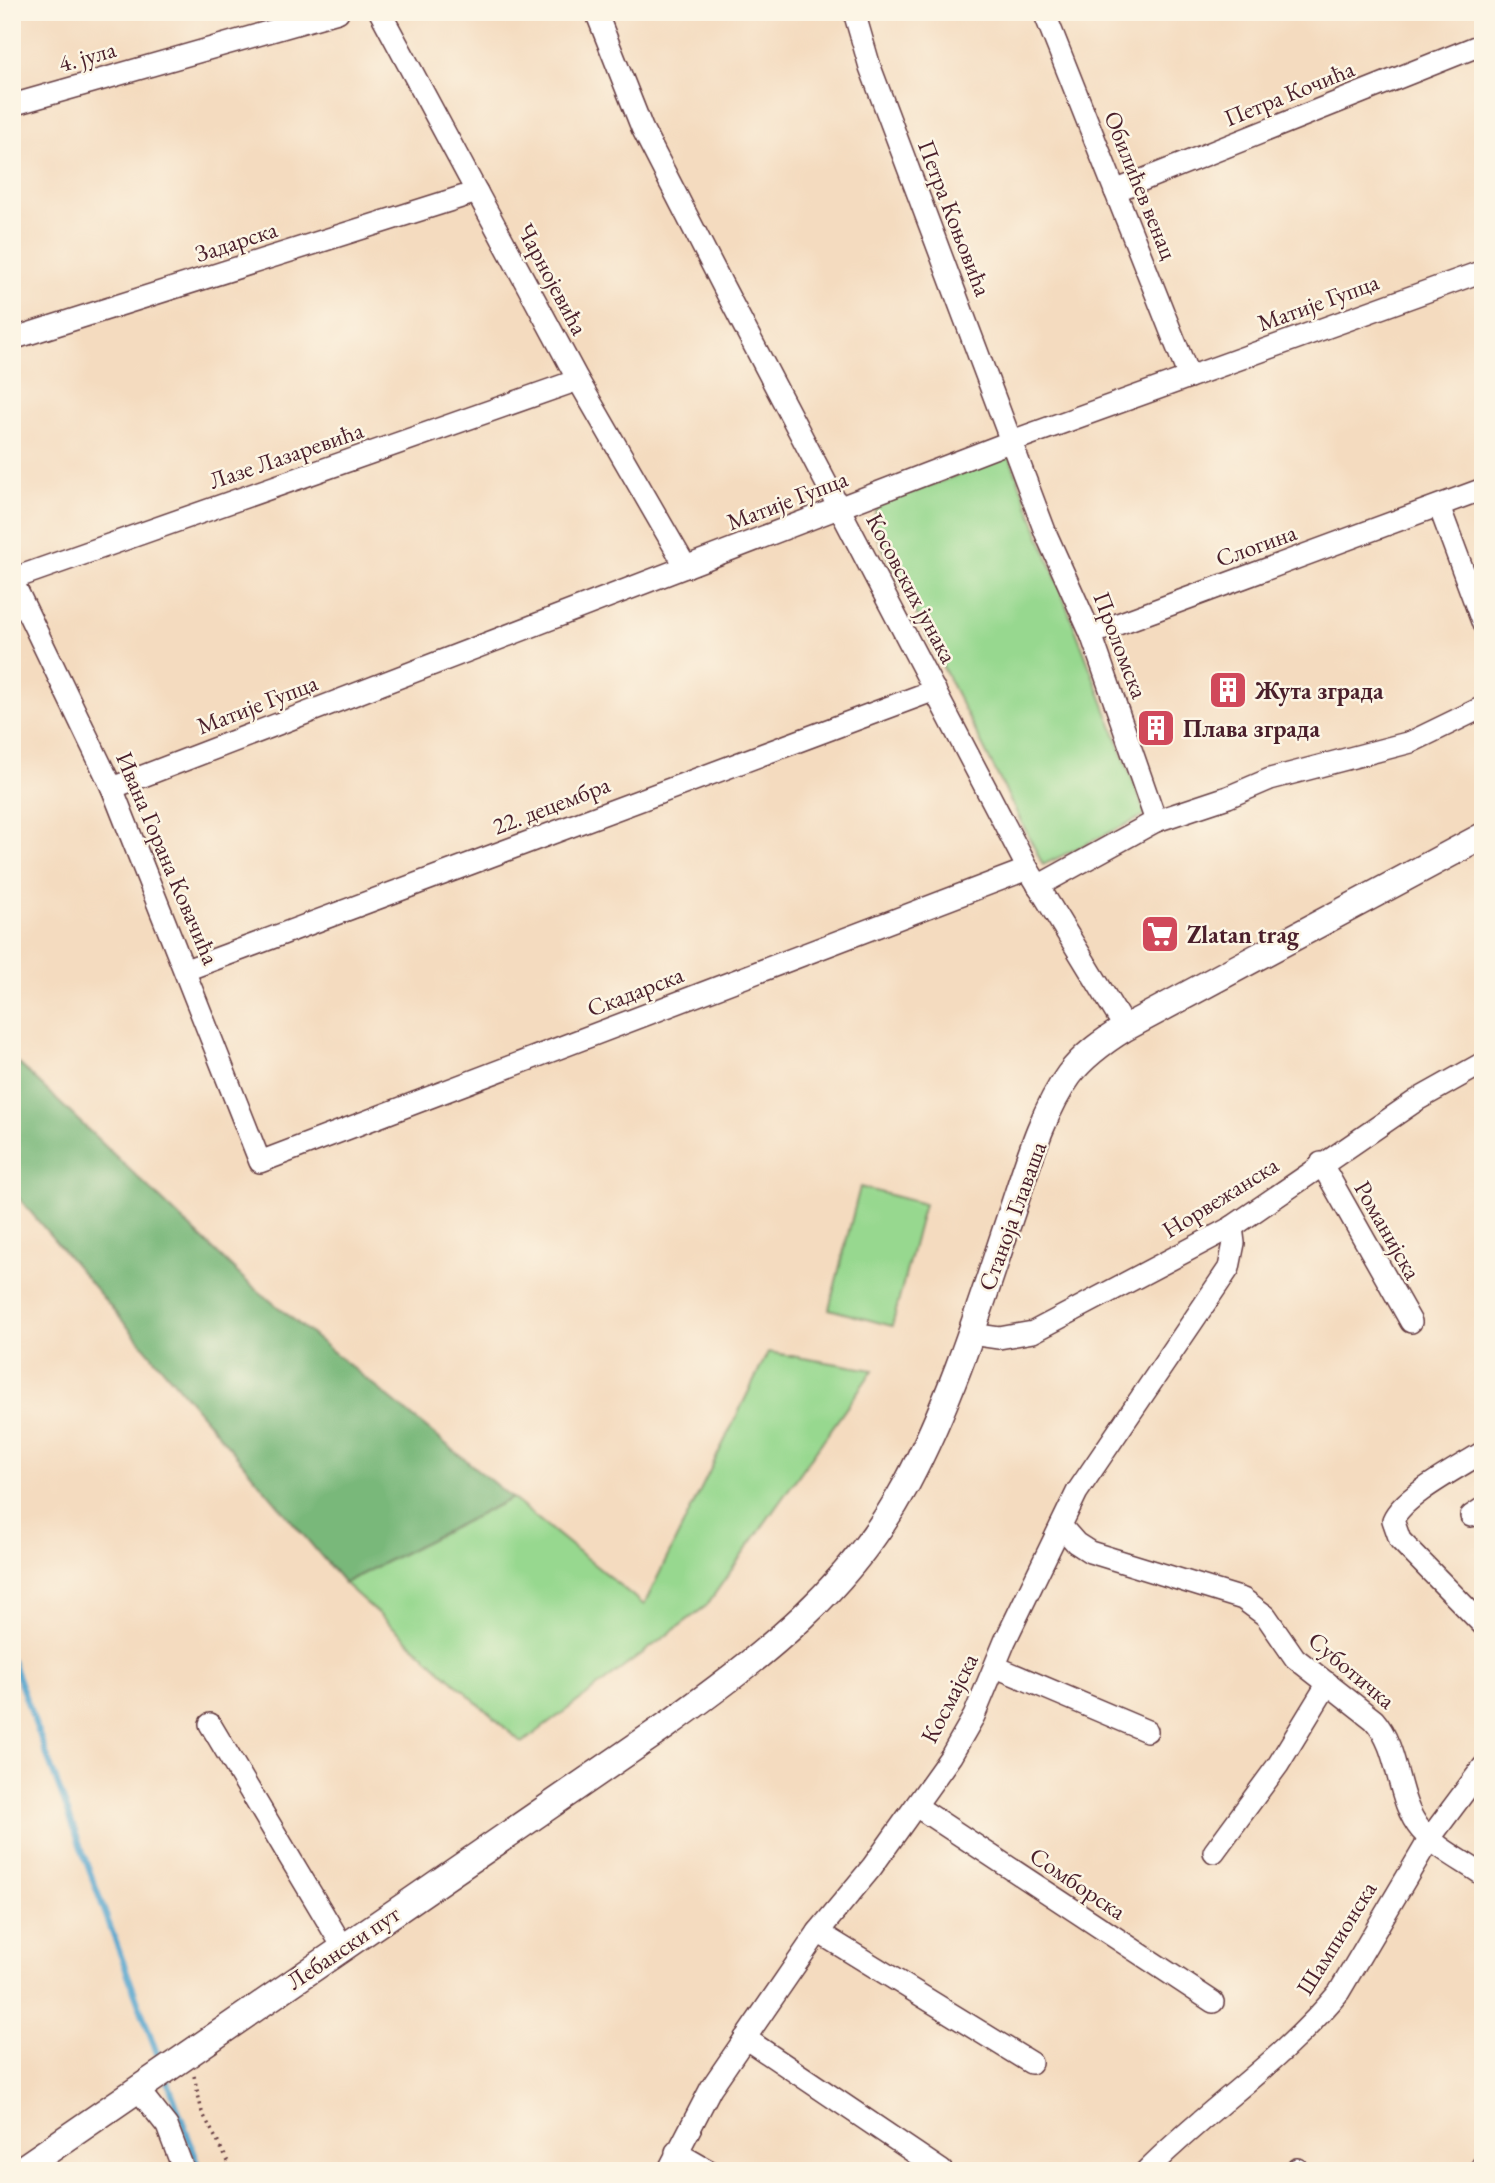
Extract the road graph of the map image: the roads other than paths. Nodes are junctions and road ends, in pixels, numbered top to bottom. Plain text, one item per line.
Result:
1 (338, 12) edge
2 (380, 12) edge
3 (596, 12) edge
4 (853, 12) edge
5 (1044, 12) edge
6 (1483, 44) edge
7 (12, 105) edge
8 (1115, 191) junction
9 (477, 192) junction
10 (1483, 271) edge
11 (12, 340) edge
12 (1189, 377) junction
13 (578, 380) junction
14 (1012, 441) junction
15 (1483, 489) edge
16 (1439, 506) junction
17 (840, 508) junction
18 (685, 567) junction
19 (12, 579) edge
20 (1483, 624) edge
21 (1091, 634) junction
22 (935, 690) junction
23 (1483, 707) edge
24 (112, 788) junction
25 (1156, 821) junction
26 (1483, 836) edge
27 (1033, 877) junction
28 (186, 970) junction
29 (1125, 1028) junction
30 (1483, 1063) edge
31 (260, 1162) joint
32 (1321, 1163) junction
33 (1232, 1227) junction
34 (1411, 1322) dead end
35 (971, 1334) junction
36 (1483, 1452) edge
37 (1061, 1526) junction
38 (1483, 1625) edge
39 (996, 1667) junction
40 (1328, 1683) junction
41 (210, 1724) dead end
42 (667, 1725) joint
43 (1147, 1731) dead end
44 (1483, 1767) edge
45 (916, 1806) junction
46 (1430, 1838) junction
47 (1214, 1852) dead end
48 (1483, 1875) edge
49 (818, 1932) junction
50 (343, 1947) junction
51 (1213, 2002) dead end
52 (746, 2038) junction
53 (1031, 2063) dead end
54 (142, 2085) junction
55 (672, 2162) edge
56 (1483, 2165) edge
57 (19, 2171) edge
58 (184, 2171) edge
59 (709, 2171) edge
60 (942, 2171) edge
61 (1146, 2171) edge
62 (1479, 2171) edge

1 - 7 street, 4. јула
2 - 9 street, Чарнојевића
3 - 17 street, Косовских јунака
4 - 14 street, Петра Коњовића
5 - 8 street, Обилићев венац
6 - 8 street, Петра Кочића
8 - 12 street, Обилићев венац
9 - 11 street, Задарска
9 - 13 street, Чарнојевића
10 - 12 street, Матије Гупца
12 - 14 street, Матије Гупца
13 - 18 street, Чарнојевића
13 - 19 street, Лазе Лазаревића
14 - 17 street, Матије Гупца
14 - 21 street, Проломска
15 - 16 street, Слогина
16 - 20 street
16 - 21 street, Слогина
17 - 18 street, Матије Гупца
17 - 22 street, Косовских јунака
18 - 24 street, Матије Гупца
19 - 24 street, Ивана Горана Ковачића
21 - 25 street, Проломска
22 - 27 street, Косовских јунака
22 - 28 street, 22. децембра
23 - 25 street
24 - 28 street, Ивана Горана Ковачића
25 - 27 street, Скадарска
26 - 29 main road, Станоја Главаша
27 - 29 street, Косовских јунака
27 - 31 street, Скадарска
28 - 31 street, Ивана Горана Ковачића
29 - 35 main road, Станоја Главаша
30 - 32 street, Норвежанска
32 - 33 street, Норвежанска
32 - 34 street, Романијска
33 - 35 street, Норвежанска
33 - 37 street, Космајска
35 - 42 main road, Станоја Главаша
36 - 38 street
37 - 39 street, Космајска
37 - 40 street, Суботичка
39 - 43 street
39 - 45 street, Космајска
40 - 46 street, Суботичка
40 - 47 street
41 - 50 street
42 - 50 main road, Лебански пут
44 - 46 street, Шампионска
45 - 49 street, Космајска
45 - 51 street, Сомборска
46 - 48 street, Суботичка
46 - 61 street, Шампионска
49 - 52 street, Космајска
49 - 53 street
50 - 54 main road, Лебански пут
52 - 55 street, Космајска
52 - 60 street
54 - 57 main road, Лебански пут
54 - 58 street
55 - 59 street
56 - 62 street

